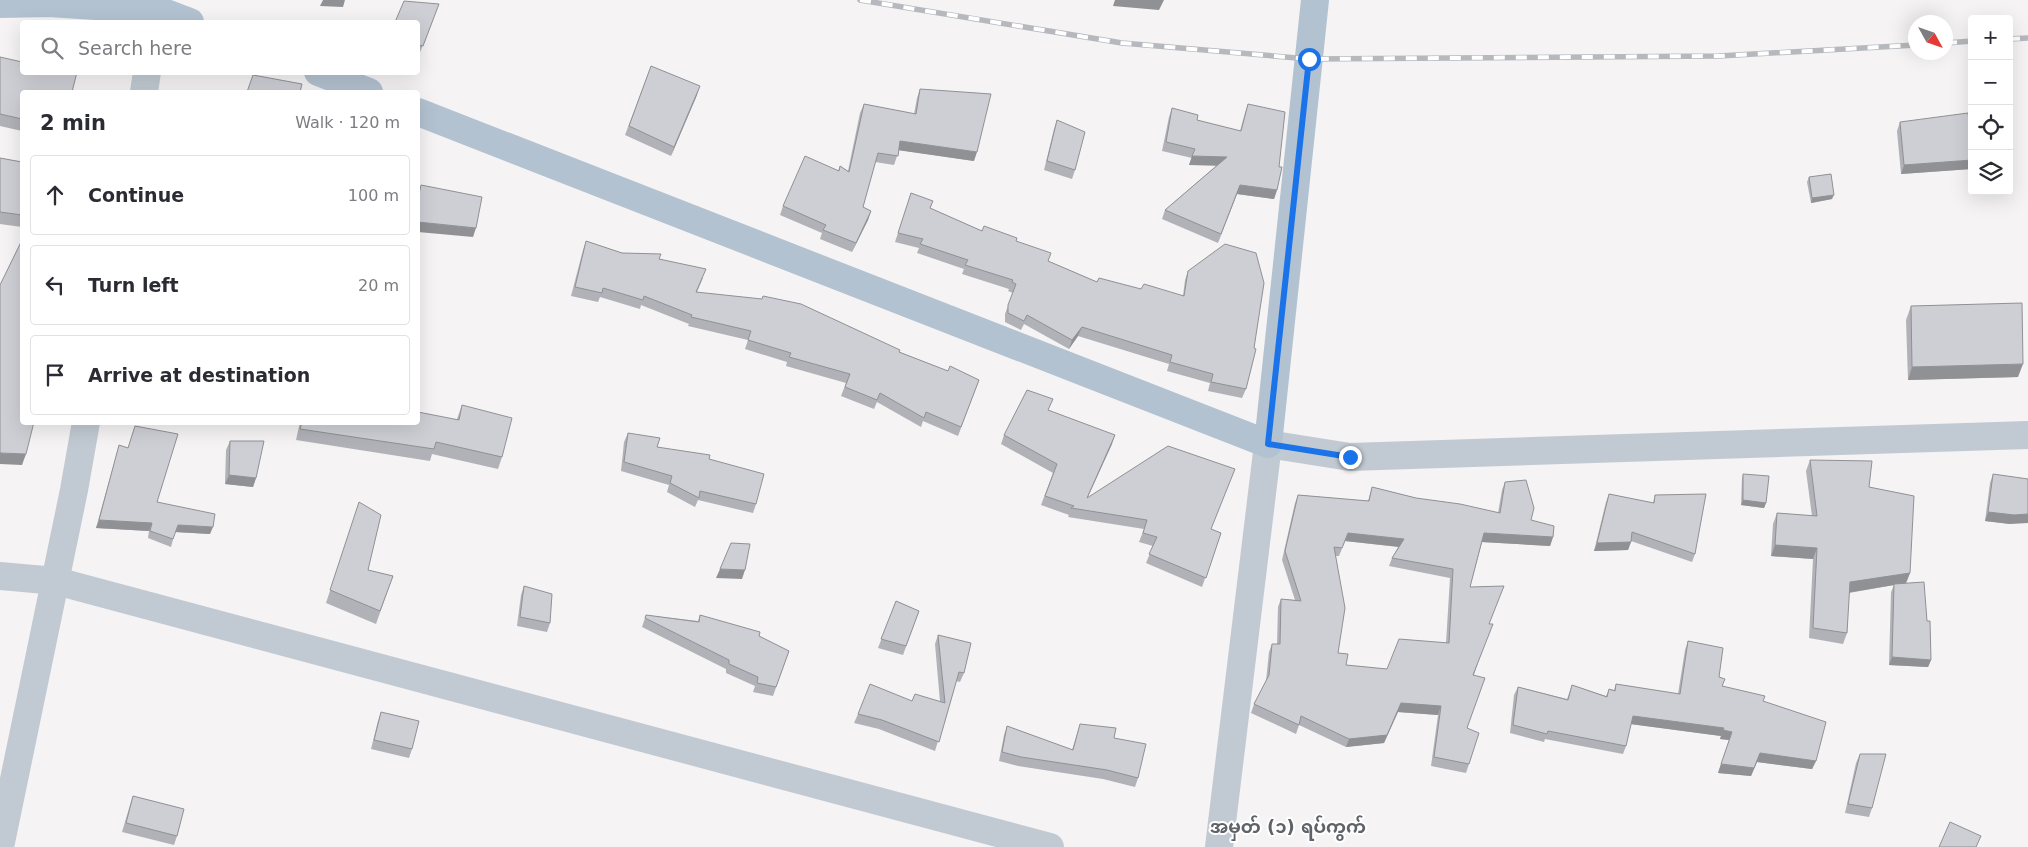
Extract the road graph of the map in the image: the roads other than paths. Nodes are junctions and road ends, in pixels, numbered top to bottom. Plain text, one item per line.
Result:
1 (1315, 0) edge
2 (0, 4) edge
3 (158, 11) edge
4 (184, 20) edge
5 (147, 75) edge
6 (326, 75) edge
7 (144, 90) edge
8 (364, 90) edge
9 (420, 113) edge
10 (85, 425) edge
11 (2028, 435) edge
12 (1268, 444) junction
13 (0, 576) edge
14 (56, 581) junction
15 (0, 847) edge
16 (1050, 847) edge
17 (1219, 847) edge

1 - 12 main road
2 - 3 main road
3 - 4 main road
5 - 7 street
6 - 8 main road
9 - 12 main road
10 - 14 street
11 - 12 street
12 - 17 street
13 - 14 street
14 - 15 street
14 - 16 street

